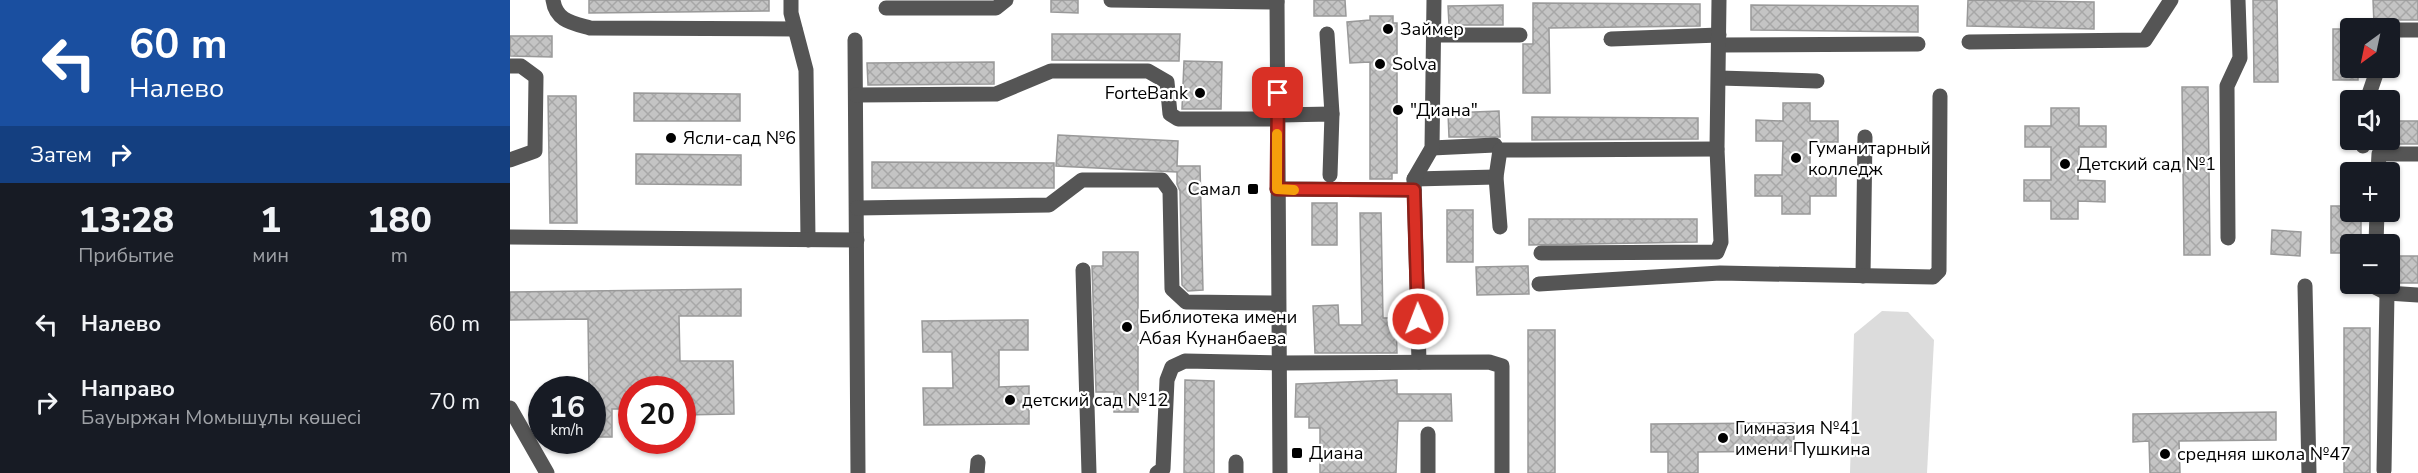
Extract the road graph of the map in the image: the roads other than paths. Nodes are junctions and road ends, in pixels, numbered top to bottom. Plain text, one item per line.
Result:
1 (553, 0) edge
2 (791, 0) edge
3 (1006, 0) edge
4 (1111, 0) edge
5 (1434, 0) edge
6 (1719, 0) edge
7 (2171, 0) edge
8 (2238, 0) edge
9 (1277, 1) edge
10 (886, 8) dead end
11 (795, 29) junction
12 (2400, 30) edge
13 (2418, 30) edge
14 (1327, 34) dead end
15 (1520, 34) dead end
16 (1435, 35) junction
17 (1611, 39) dead end
18 (855, 40) dead end
19 (1719, 40) junction
20 (1969, 42) dead end
21 (1918, 44) dead end
22 (510, 66) edge
23 (1719, 78) junction
24 (1817, 81) dead end
25 (856, 95) junction
26 (1940, 96) dead end
27 (1332, 114) junction
28 (1278, 117) junction
29 (1865, 137) dead end
30 (1495, 145) dead end
31 (1432, 148) junction
32 (1717, 149) junction
33 (2418, 153) edge
34 (510, 160) edge
35 (2379, 162) edge
36 (1330, 175) dead end
37 (1496, 177) junction
38 (1414, 184) junction
39 (1277, 189) junction
40 (857, 208) junction
41 (1500, 227) dead end
42 (510, 237) edge
43 (2228, 238) dead end
44 (807, 240) junction
45 (857, 240) junction
46 (1717, 252) junction
47 (1540, 253) dead end
48 (1083, 270) dead end
49 (1720, 273) junction
50 (1863, 276) junction
51 (1539, 284) dead end
52 (2305, 286) dead end
53 (2400, 292) edge
54 (2381, 294) edge
55 (2418, 295) edge
56 (1278, 303) junction
57 (1419, 362) junction
58 (1278, 363) junction
59 (510, 408) edge
60 (1428, 434) dead end
61 (2384, 470) dead end
62 (548, 473) edge
63 (858, 473) edge
64 (1089, 473) edge
65 (1157, 473) edge
66 (1280, 473) edge
67 (1428, 473) edge
68 (1502, 473) edge
69 (2309, 473) edge

1 - 11 street
2 - 11 street
3 - 10 street
4 - 9 street
5 - 16 street
6 - 19 street
7 - 20 street
8 - 43 street
9 - 28 street
11 - 44 street
12 - 13 street
14 - 27 street
15 - 16 street
16 - 31 street
17 - 19 street
18 - 25 street
19 - 21 street
19 - 23 street
22 - 34 street
23 - 24 street
23 - 32 street
25 - 28 street
25 - 40 street
26 - 50 street
27 - 28 street
27 - 36 street
28 - 39 street
29 - 50 street
30 - 31 street
31 - 38 street
32 - 37 street
32 - 46 street
33 - 35 street
37 - 38 street
37 - 41 street
38 - 39 street
38 - 57 street
39 - 56 street
40 - 45 street
40 - 56 street
42 - 44 street
44 - 45 street
45 - 63 street
46 - 47 street
46 - 49 street
48 - 64 street
49 - 50 street
49 - 51 street
52 - 69 street
53 - 55 street
54 - 61 street
56 - 58 street
57 - 58 street
57 - 68 street
58 - 65 street
58 - 66 street
59 - 62 street
60 - 67 street

